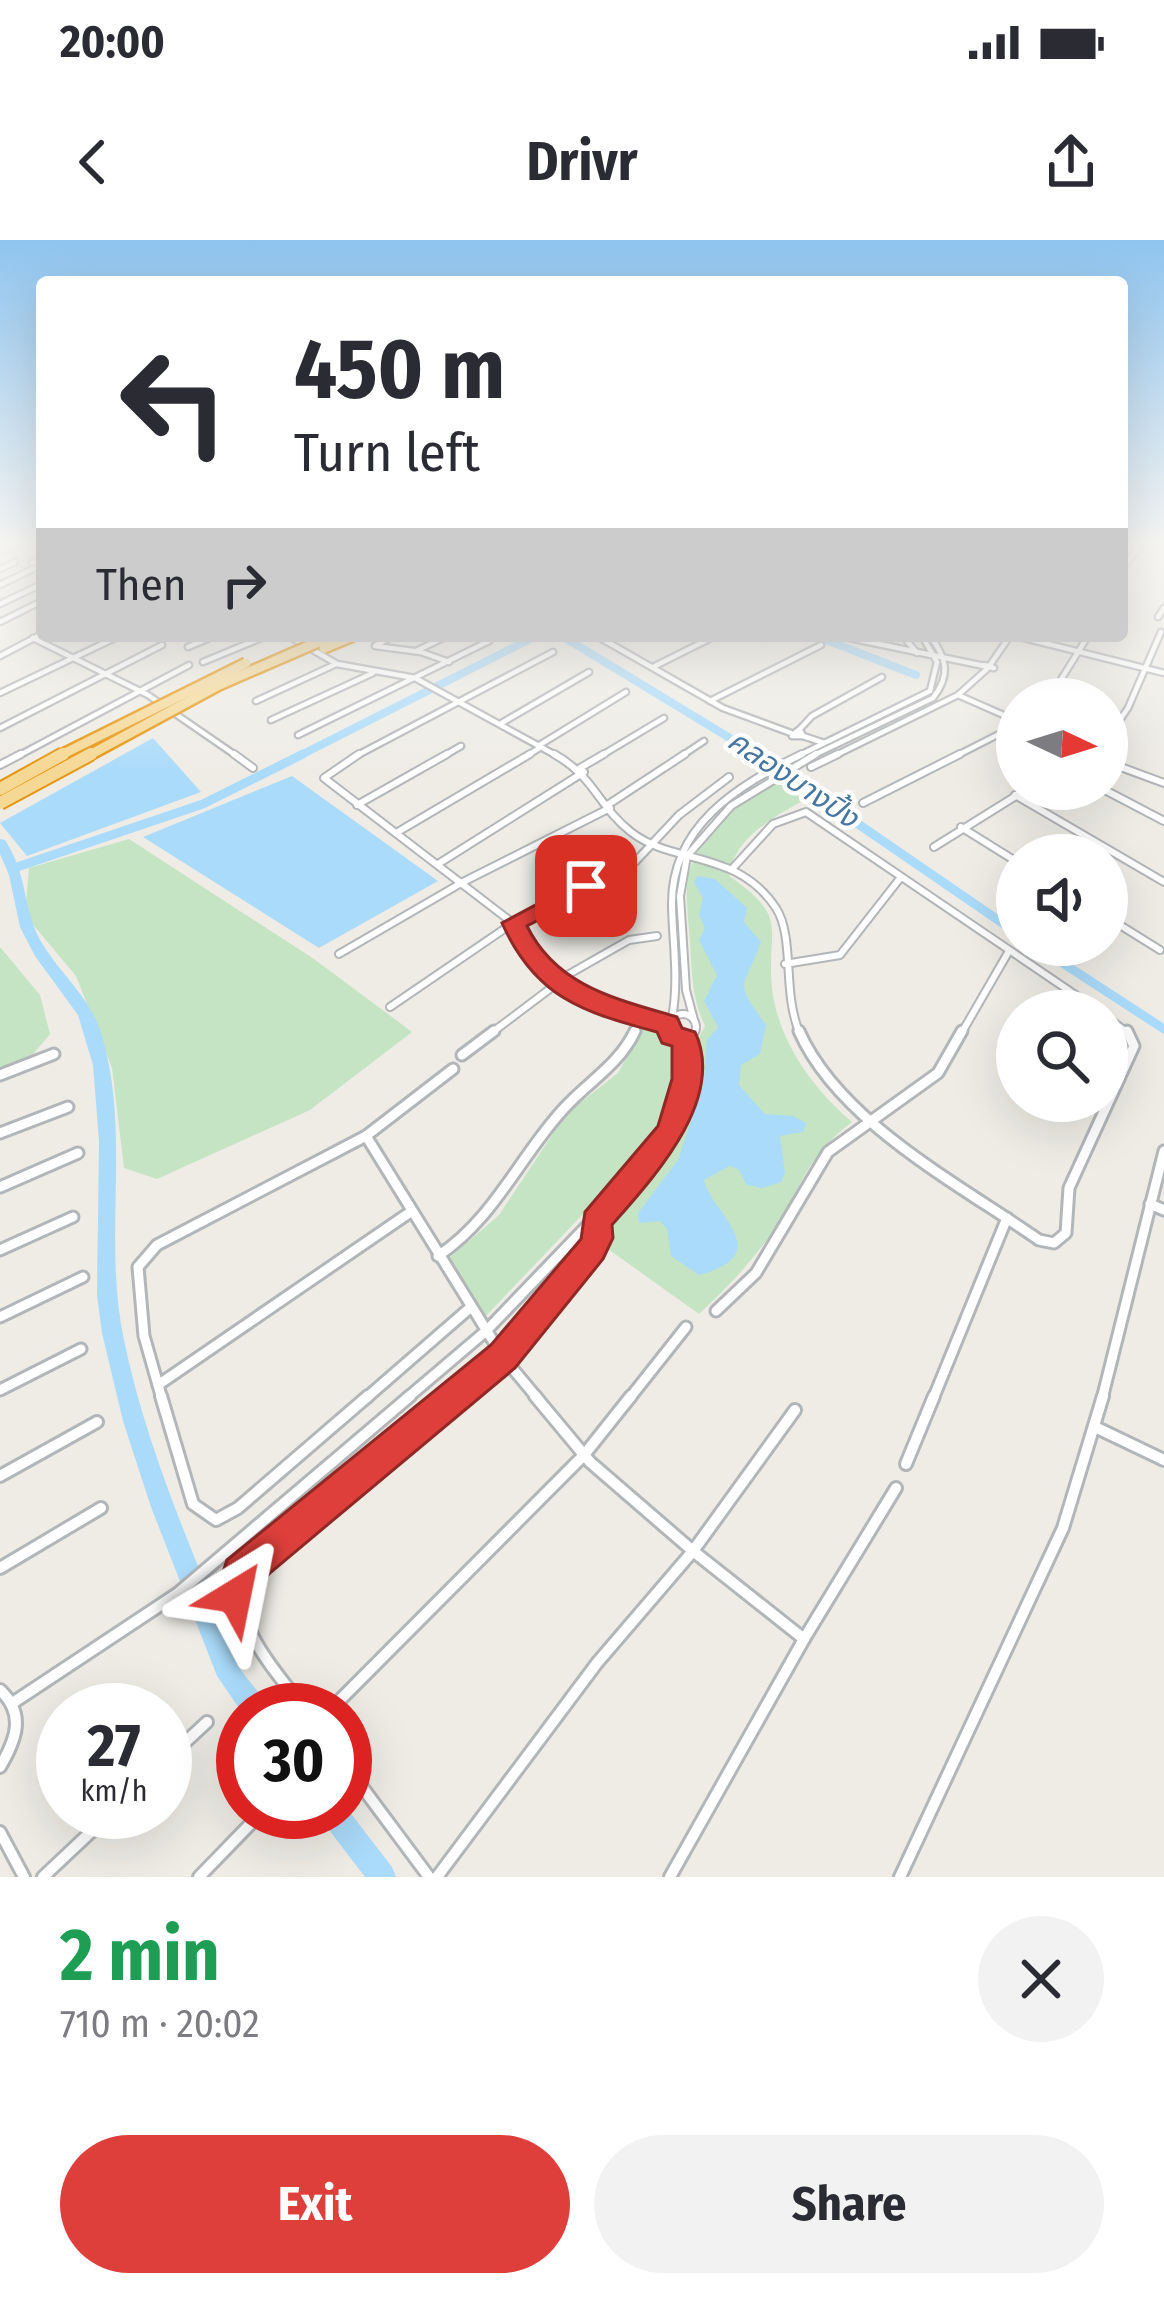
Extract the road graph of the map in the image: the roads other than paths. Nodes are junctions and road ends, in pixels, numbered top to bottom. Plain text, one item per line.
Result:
1 (1161, 632) edge
2 (36, 637) edge
3 (33, 638) junction
4 (36, 639) edge
5 (42, 642) edge
6 (106, 642) edge
7 (198, 642) edge
8 (251, 642) edge
9 (296, 642) edge
10 (300, 642) edge
11 (319, 642) edge
12 (339, 642) edge
13 (381, 642) edge
14 (435, 642) edge
15 (487, 642) edge
16 (607, 642) edge
17 (703, 642) edge
18 (867, 642) edge
19 (908, 642) edge
20 (929, 642) edge
21 (932, 642) edge
22 (1008, 642) edge
23 (1038, 642) edge
24 (1085, 642) edge
25 (162, 645) dead end
26 (821, 645) dead end
27 (188, 646) dead end
28 (416, 651) junction
29 (553, 652) dead end
30 (1079, 652) junction
31 (917, 653) junction
32 (935, 653) junction
33 (0, 656) edge
34 (75, 656) junction
35 (946, 656) junction
36 (203, 662) dead end
37 (449, 662) junction
38 (337, 664) junction
39 (189, 665) dead end
40 (987, 666) junction
41 (651, 668) junction
42 (1144, 668) junction
43 (379, 670) junction
44 (108, 672) junction
45 (589, 672) dead end
46 (1164, 673) edge
47 (882, 677) dead end
48 (415, 678) junction
49 (1062, 678) edge
50 (140, 689) junction
51 (626, 692) dead end
52 (0, 693) edge
53 (958, 695) junction
54 (256, 701) dead end
55 (709, 701) junction
56 (460, 702) junction
57 (1128, 708) edge
58 (996, 713) edge
59 (664, 718) dead end
60 (271, 720) dead end
61 (500, 724) junction
62 (0, 728) edge
63 (797, 733) junction
64 (996, 734) edge
65 (298, 735) dead end
66 (704, 741) dead end
67 (109, 742) junction
68 (826, 743) junction
69 (461, 746) dead end
70 (539, 746) junction
71 (835, 747) junction
72 (0, 751) edge
73 (14, 757) junction
74 (802, 763) junction
75 (0, 765) edge
76 (253, 768) dead end
77 (582, 770) junction
78 (1128, 770) edge
79 (729, 777) dead end
80 (1164, 783) edge
81 (0, 790) edge
82 (1128, 802) edge
83 (0, 803) edge
84 (863, 803) dead end
85 (357, 805) junction
86 (610, 806) junction
87 (996, 807) edge
88 (1039, 810) edge
89 (1164, 821) edge
90 (961, 827) junction
91 (396, 833) junction
92 (652, 844) junction
93 (934, 847) dead end
94 (996, 849) edge
95 (683, 853) junction
96 (438, 864) junction
97 (732, 869) junction
98 (901, 877) junction
99 (463, 882) junction
100 (1164, 882) edge
101 (514, 923) junction
102 (1128, 930) edge
103 (657, 936) dead end
104 (1164, 940) edge
105 (996, 942) edge
106 (1162, 951) edge
107 (339, 954) dead end
108 (785, 964) junction
109 (1000, 966) edge
110 (1032, 966) edge
111 (558, 982) junction
112 (1068, 990) edge
113 (389, 1006) dead end
114 (640, 1018) junction
115 (694, 1020) junction
116 (670, 1021) junction
117 (686, 1039) junction
118 (54, 1054) dead end
119 (462, 1055) dead end
120 (453, 1069) dead end
121 (0, 1075) edge
122 (68, 1107) dead end
123 (870, 1121) junction
124 (1099, 1122) edge
125 (0, 1133) edge
126 (366, 1136) junction
127 (1164, 1151) edge
128 (78, 1154) dead end
129 (0, 1187) edge
130 (1150, 1204) junction
131 (1164, 1210) edge
132 (410, 1213) junction
133 (73, 1216) dead end
134 (1006, 1218) junction
135 (596, 1222) junction
136 (0, 1250) edge
137 (438, 1256) junction
138 (82, 1277) dead end
139 (471, 1307) junction
140 (716, 1311) dead end
141 (0, 1317) edge
142 (686, 1327) dead end
143 (486, 1331) junction
144 (81, 1349) dead end
145 (503, 1357) junction
146 (158, 1385) junction
147 (0, 1390) edge
148 (795, 1409) dead end
149 (97, 1422) dead end
150 (1095, 1427) junction
151 (584, 1455) junction
152 (1164, 1460) edge
153 (906, 1464) dead end
154 (0, 1476) edge
155 (896, 1488) dead end
156 (101, 1508) dead end
157 (693, 1550) junction
158 (0, 1568) edge
159 (804, 1639) junction
160 (286, 1683) edge
161 (357, 1683) edge
162 (0, 1690) edge
163 (14, 1702) junction
164 (207, 1722) dead end
165 (192, 1736) edge
166 (0, 1767) edge
167 (372, 1799) edge
168 (0, 1832) edge
169 (84, 1839) edge
170 (236, 1839) edge
171 (25, 1877) edge
172 (44, 1877) edge
173 (199, 1877) edge
174 (433, 1877) edge
175 (670, 1877) edge
176 (900, 1877) edge

1 - 42 street
2 - 3 street
3 - 4 street
3 - 33 street
5 - 34 street
6 - 34 street
7 - 27 street
8 - 36 street
9 - 81 highway, bridge
10 - 38 street
11 - 67 highway, bridge
12 - 67 highway, bridge
13 - 28 street
14 - 28 street
15 - 37 street
16 - 41 street
17 - 41 street
18 - 31 street
19 - 31 street
20 - 32 street
21 - 35 street
22 - 40 street
23 - 30 street
24 - 30 street
25 - 44 street
26 - 55 street
28 - 37 street
29 - 56 street
30 - 42 street
30 - 49 street
31 - 32 street
32 - 35 street
32 - 68 street
34 - 44 street
34 - 52 street
35 - 40 street
35 - 71 street
37 - 48 street
38 - 43 street
38 - 54 street
39 - 50 street
40 - 53 street
41 - 55 street
42 - 46 street
42 - 57 street
43 - 48 street
43 - 60 street
44 - 50 street
44 - 62 street
45 - 61 street
47 - 63 street
48 - 56 street
48 - 65 street
50 - 73 street
50 - 76 street
51 - 70 street
53 - 58 street
53 - 74 street
55 - 63 street
56 - 61 street
56 - 85 street
59 - 77 street
61 - 70 street
63 - 68 street
64 - 84 street
66 - 86 street
67 - 83 highway, bridge
68 - 71 street
68 - 74 street
69 - 85 street
70 - 77 street
70 - 91 street
71 - 74 street
72 - 73 street
73 - 75 street
74 - 95 street
77 - 86 street
77 - 96 street
78 - 80 street
79 - 92 street
82 - 89 street
85 - 91 street
86 - 92 street
86 - 99 street
87 - 90 street
88 - 100 street
90 - 93 street
90 - 94 street
91 - 96 street
92 - 95 street
92 - 101 street
95 - 97 street
95 - 115 street
95 - 116 street
96 - 99 street
97 - 98 street
97 - 108 street
98 - 105 street
98 - 108 street
99 - 101 street
99 - 107 street
101 - 111 street
101 - 113 street
102 - 106 street
103 - 111 street
104 - 106 street
108 - 123 street
109 - 123 street
110 - 112 street
111 - 114 street
111 - 119 street
114 - 116 street
114 - 137 street
115 - 116 street
115 - 117 street
116 - 117 street
117 - 135 street
118 - 121 street
120 - 126 street
122 - 125 street
123 - 134 street
123 - 140 street
124 - 134 street
126 - 132 street
126 - 146 street
127 - 130 street
128 - 129 street
130 - 131 street
130 - 150 street
132 - 137 street
132 - 146 street
133 - 136 street
134 - 153 street
135 - 143 street
135 - 145 street
137 - 139 street
138 - 141 street
139 - 143 street
139 - 146 street
142 - 151 street
143 - 145 street
143 - 163 street
144 - 147 street
145 - 151 street
145 - 160 street
148 - 157 street
149 - 154 street
150 - 152 street
150 - 176 street
151 - 157 street
151 - 161 street
155 - 159 street
156 - 158 street
157 - 159 street
157 - 174 street
159 - 175 street
162 - 163 street
163 - 166 street
164 - 165 street
167 - 174 street
168 - 171 street
169 - 172 street
170 - 173 street

